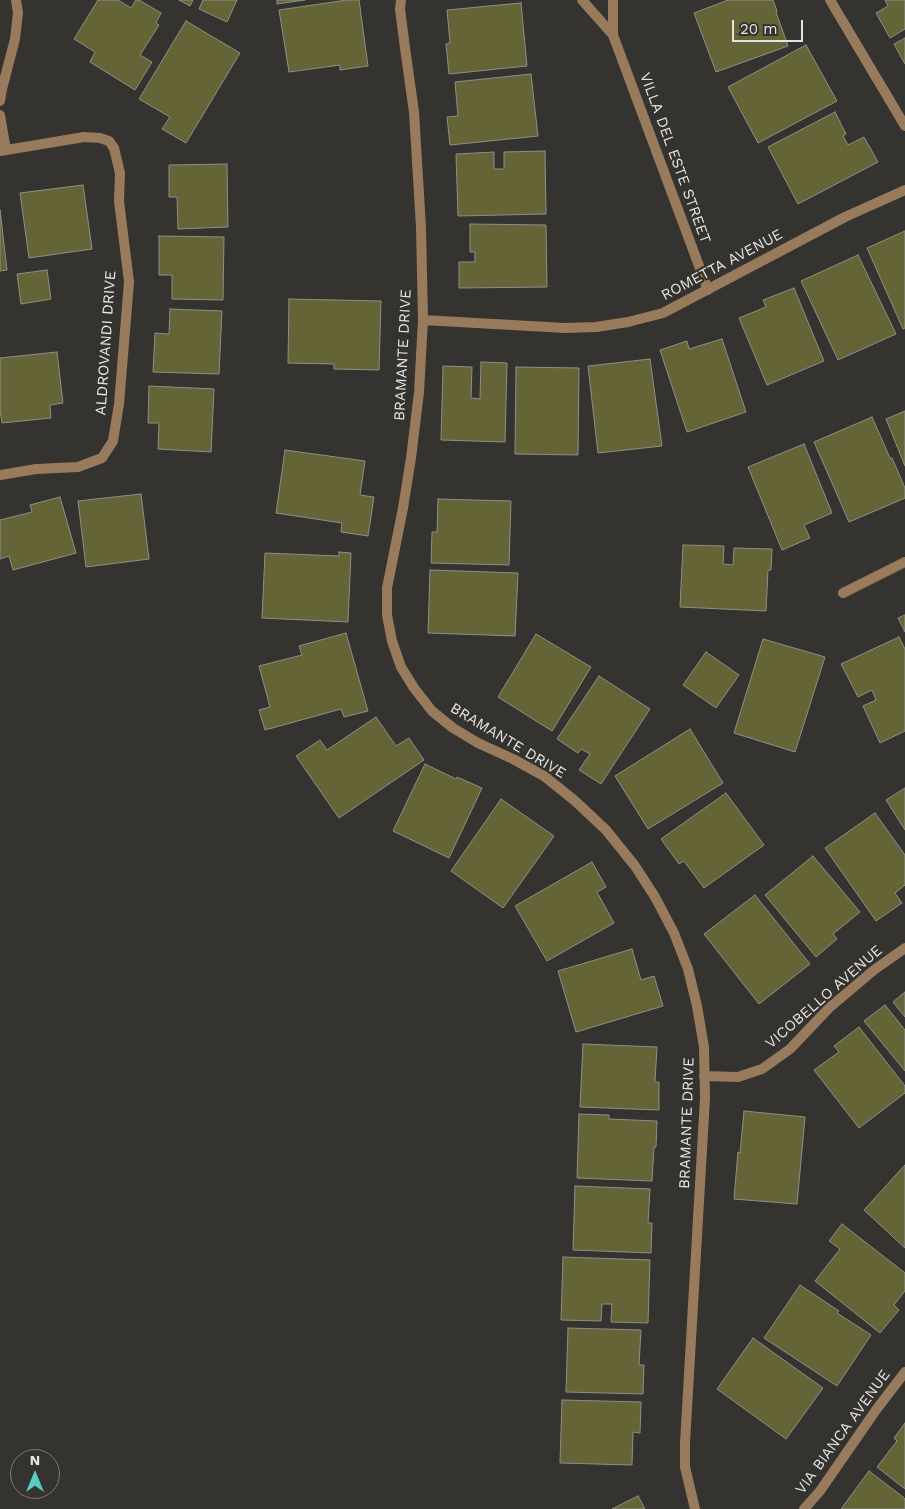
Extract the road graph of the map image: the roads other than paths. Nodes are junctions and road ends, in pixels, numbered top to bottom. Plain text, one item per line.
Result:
1 (16, 0) edge
2 (401, 0) edge
3 (582, 0) edge
4 (614, 0) edge
5 (830, 0) edge
6 (614, 35) junction
7 (0, 101) edge
8 (0, 115) edge
9 (905, 126) edge
10 (3, 151) edge
11 (905, 190) edge
12 (708, 290) junction
13 (423, 320) junction
14 (0, 475) edge
15 (905, 562) edge
16 (843, 593) dead end
17 (905, 948) edge
18 (704, 1076) junction
19 (905, 1372) edge
20 (695, 1509) edge
21 (804, 1509) edge

1 - 7 street
2 - 13 street, BRAMANTE DRIVE
3 - 6 street, VILLA DEL ESTE STREET
4 - 6 street, VILLA DEL ESTE STREET
5 - 9 street
6 - 12 street, VILLA DEL ESTE STREET
8 - 10 street
10 - 14 street, ALDROVANDI DRIVE
11 - 12 street, ROMETTA AVENUE
12 - 13 street, ROMETTA AVENUE
13 - 18 street, BRAMANTE DRIVE
15 - 16 street
17 - 18 street, VICOBELLO AVENUE
18 - 20 street, BRAMANTE DRIVE
19 - 21 street, VIA BIANCA AVENUE

